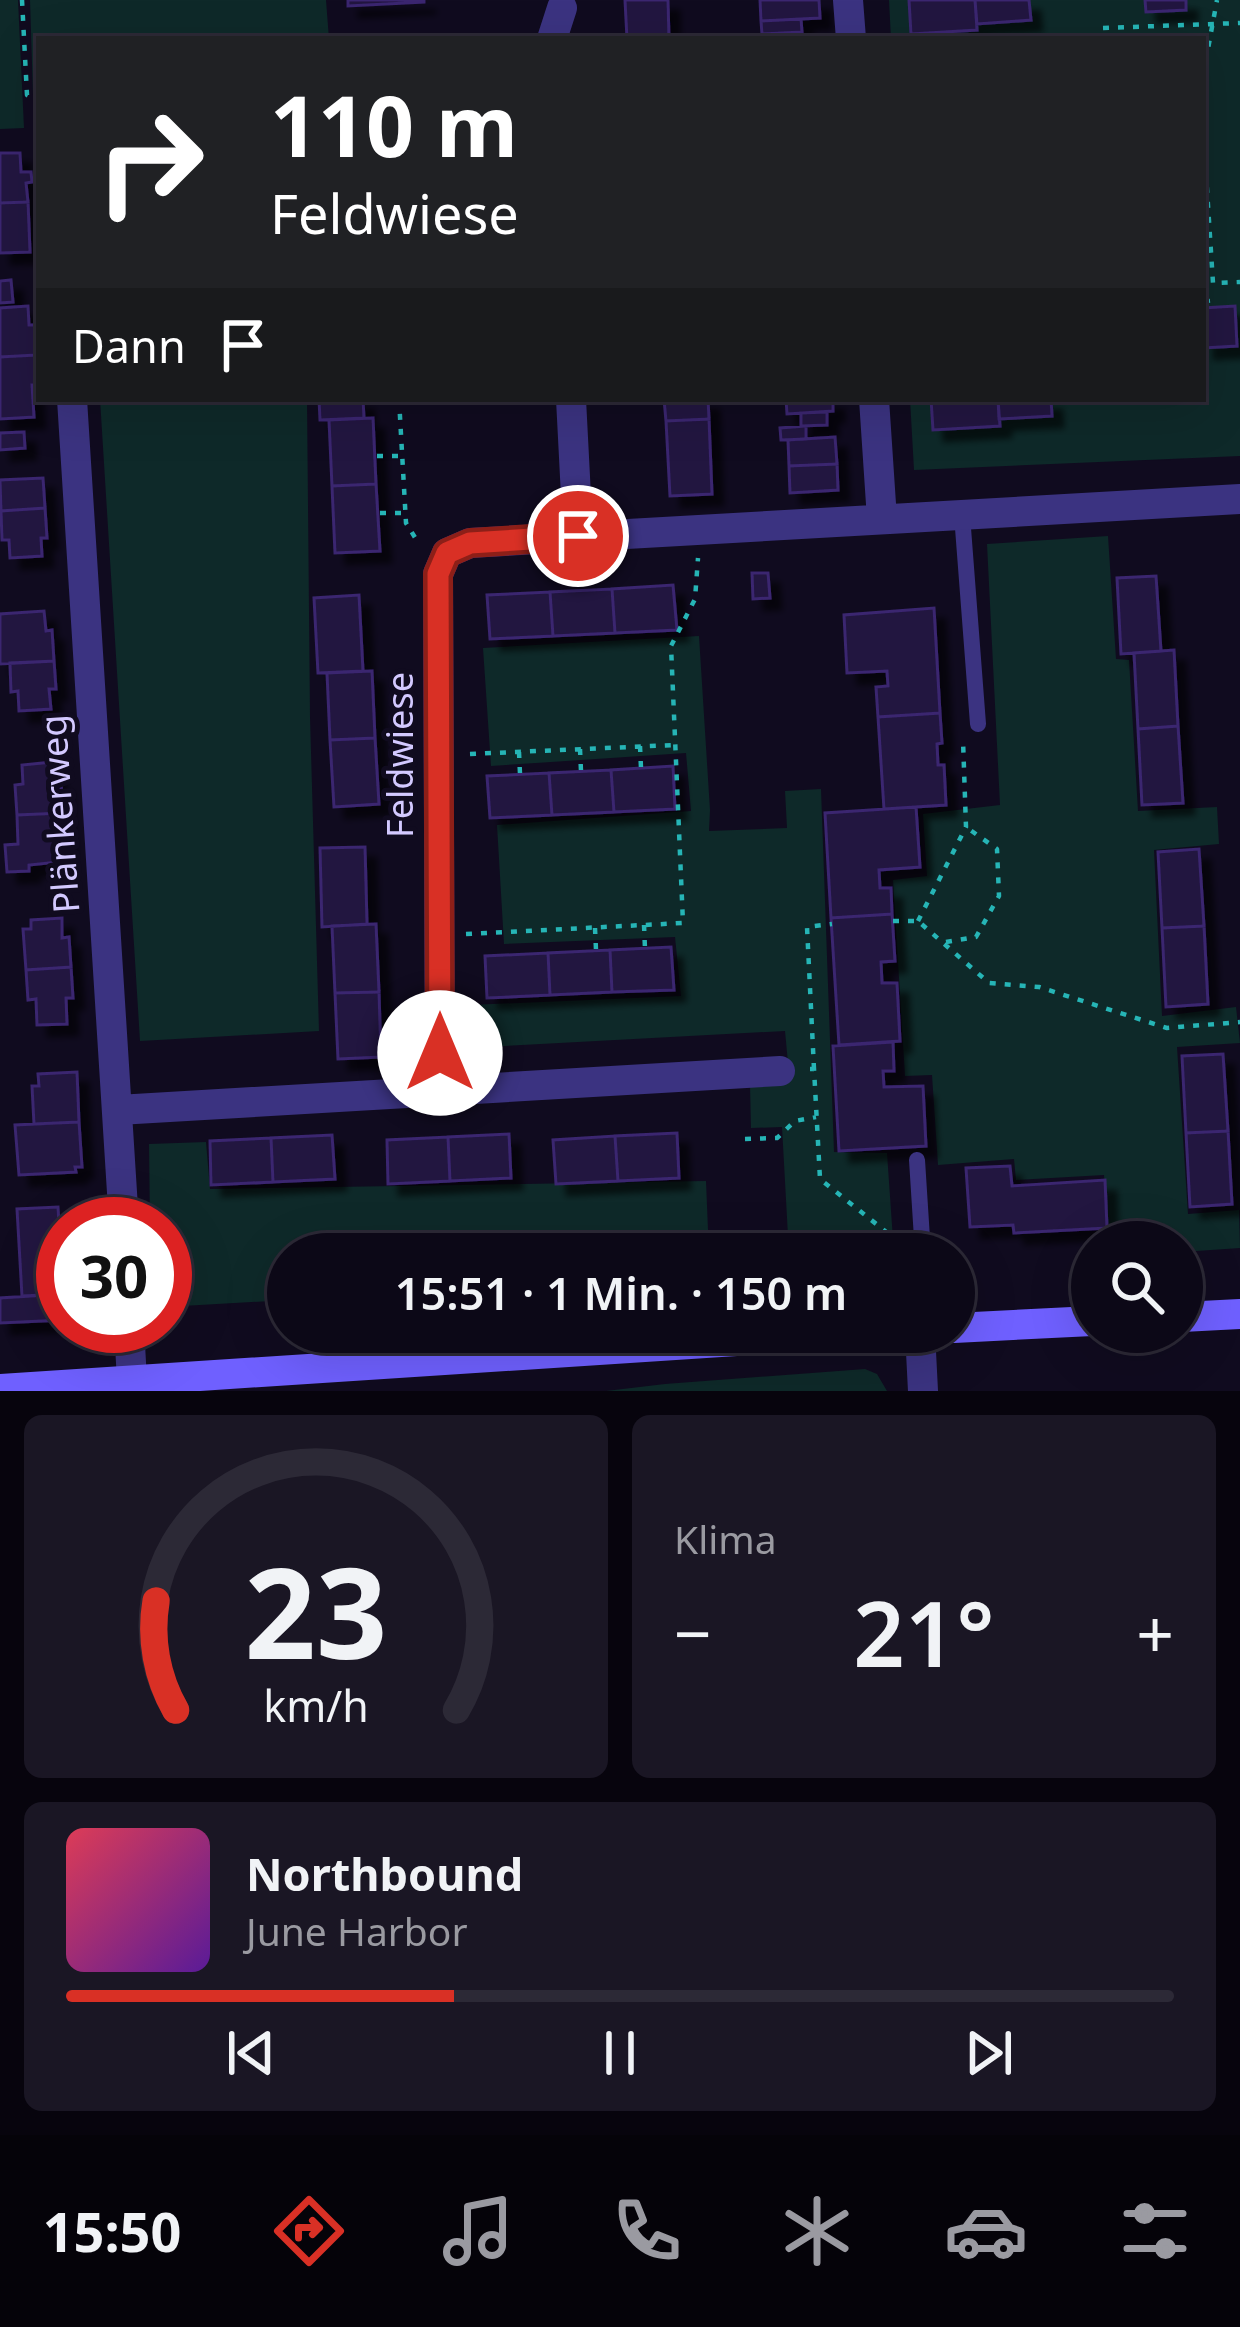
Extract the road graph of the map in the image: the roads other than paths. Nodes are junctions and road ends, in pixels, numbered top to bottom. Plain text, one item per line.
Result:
1 (848, 0) edge
2 (562, 8) dead end
3 (553, 36) edge
4 (850, 36) edge
5 (72, 402) edge
6 (571, 402) edge
7 (874, 402) edge
8 (1240, 499) edge
9 (962, 515) junction
10 (882, 519) junction
11 (578, 536) junction
12 (977, 724) road end
13 (780, 1071) road end
14 (440, 1092) junction
15 (118, 1110) junction
16 (917, 1160) dead end
17 (123, 1197) edge
18 (922, 1233) edge
19 (1240, 1314) edge
20 (1203, 1316) edge
21 (1071, 1322) edge
22 (975, 1327) edge
23 (130, 1353) edge
24 (557, 1353) edge
25 (921, 1353) edge
26 (132, 1381) junction
27 (0, 1389) edge
28 (923, 1391) edge

1 - 4 street
2 - 3 street
5 - 15 street, Plänkerweg
6 - 11 street
7 - 10 street
8 - 9 street
9 - 10 street
9 - 12 lane
10 - 11 street
11 - 14 street, Feldwiese
13 - 14 street
14 - 15 street
15 - 17 street, Plänkerweg
16 - 18 lane
19 - 20 main road
21 - 22 main road
23 - 26 street
24 - 26 main road
25 - 28 street
26 - 27 main road

